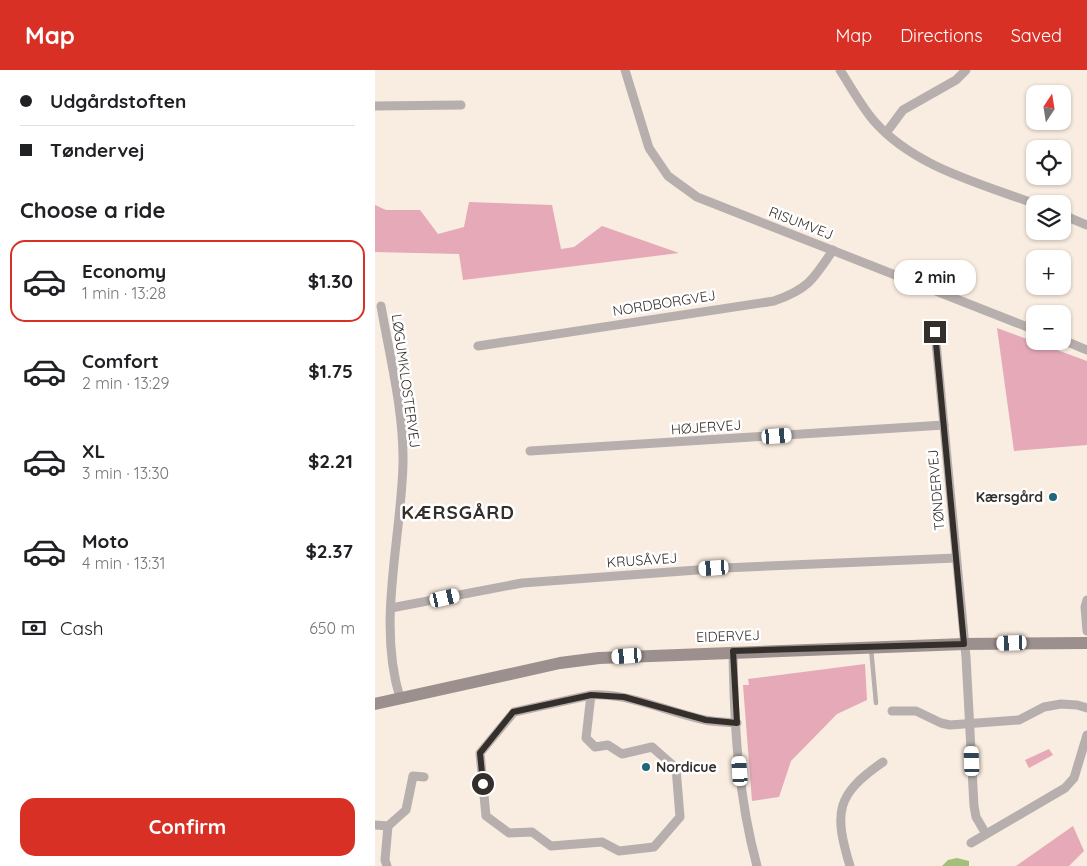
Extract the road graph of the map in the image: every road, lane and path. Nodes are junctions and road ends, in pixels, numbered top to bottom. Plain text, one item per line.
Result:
1 (625, 70) edge
2 (840, 70) edge
3 (966, 70) edge
4 (461, 105) dead end
5 (375, 106) edge
6 (886, 133) junction
7 (1026, 200) edge
8 (1071, 218) edge
9 (1087, 225) edge
10 (833, 250) junction
11 (381, 306) dead end
12 (1026, 326) edge
13 (935, 332) dead end
14 (1071, 343) edge
15 (478, 346) dead end
16 (1087, 350) edge
17 (944, 425) junction
18 (530, 452) dead end
19 (956, 558) junction
20 (1087, 600) edge
21 (391, 608) junction
22 (1087, 631) edge
23 (1087, 643) edge
24 (964, 644) junction
25 (871, 647) junction
26 (733, 651) junction
27 (591, 695) junction
28 (400, 698) junction
29 (876, 703) dead end
30 (375, 704) edge
31 (1087, 708) edge
32 (893, 711) dead end
33 (737, 723) junction
34 (971, 724) junction
35 (1087, 735) edge
36 (883, 762) dead end
37 (424, 777) dead end
38 (375, 825) edge
39 (388, 826) junction
40 (986, 834) junction
41 (971, 843) dead end
42 (387, 866) edge
43 (757, 866) edge
44 (850, 866) edge

1 - 10 street, RISUMVEJ
2 - 6 street
3 - 6 street
4 - 5 street
6 - 7 street
8 - 9 street
10 - 12 street, RISUMVEJ
10 - 15 street, NORDBORGVEJ
11 - 21 street, LØGUMKLOSTERVEJ
13 - 17 street, TØNDERVEJ
14 - 16 street
17 - 18 street, HØJERVEJ
17 - 19 street, TØNDERVEJ
19 - 21 street, KRUSÅVEJ
19 - 24 street, TØNDERVEJ
20 - 22 street
21 - 28 street, LØGUMKLOSTERVEJ
23 - 24 street, EIDERVEJ
24 - 25 street, EIDERVEJ
24 - 34 street, TØNDERVEJ
25 - 26 street, EIDERVEJ
25 - 29 lane
26 - 28 street, EIDERVEJ
26 - 33 street
27 - 27 street
27 - 33 street
28 - 30 street, EIDERVEJ
31 - 34 street
32 - 34 street
33 - 43 street
34 - 40 street, TØNDERVEJ
35 - 40 street
36 - 44 street
37 - 39 street
38 - 39 street
39 - 42 street
40 - 41 street

